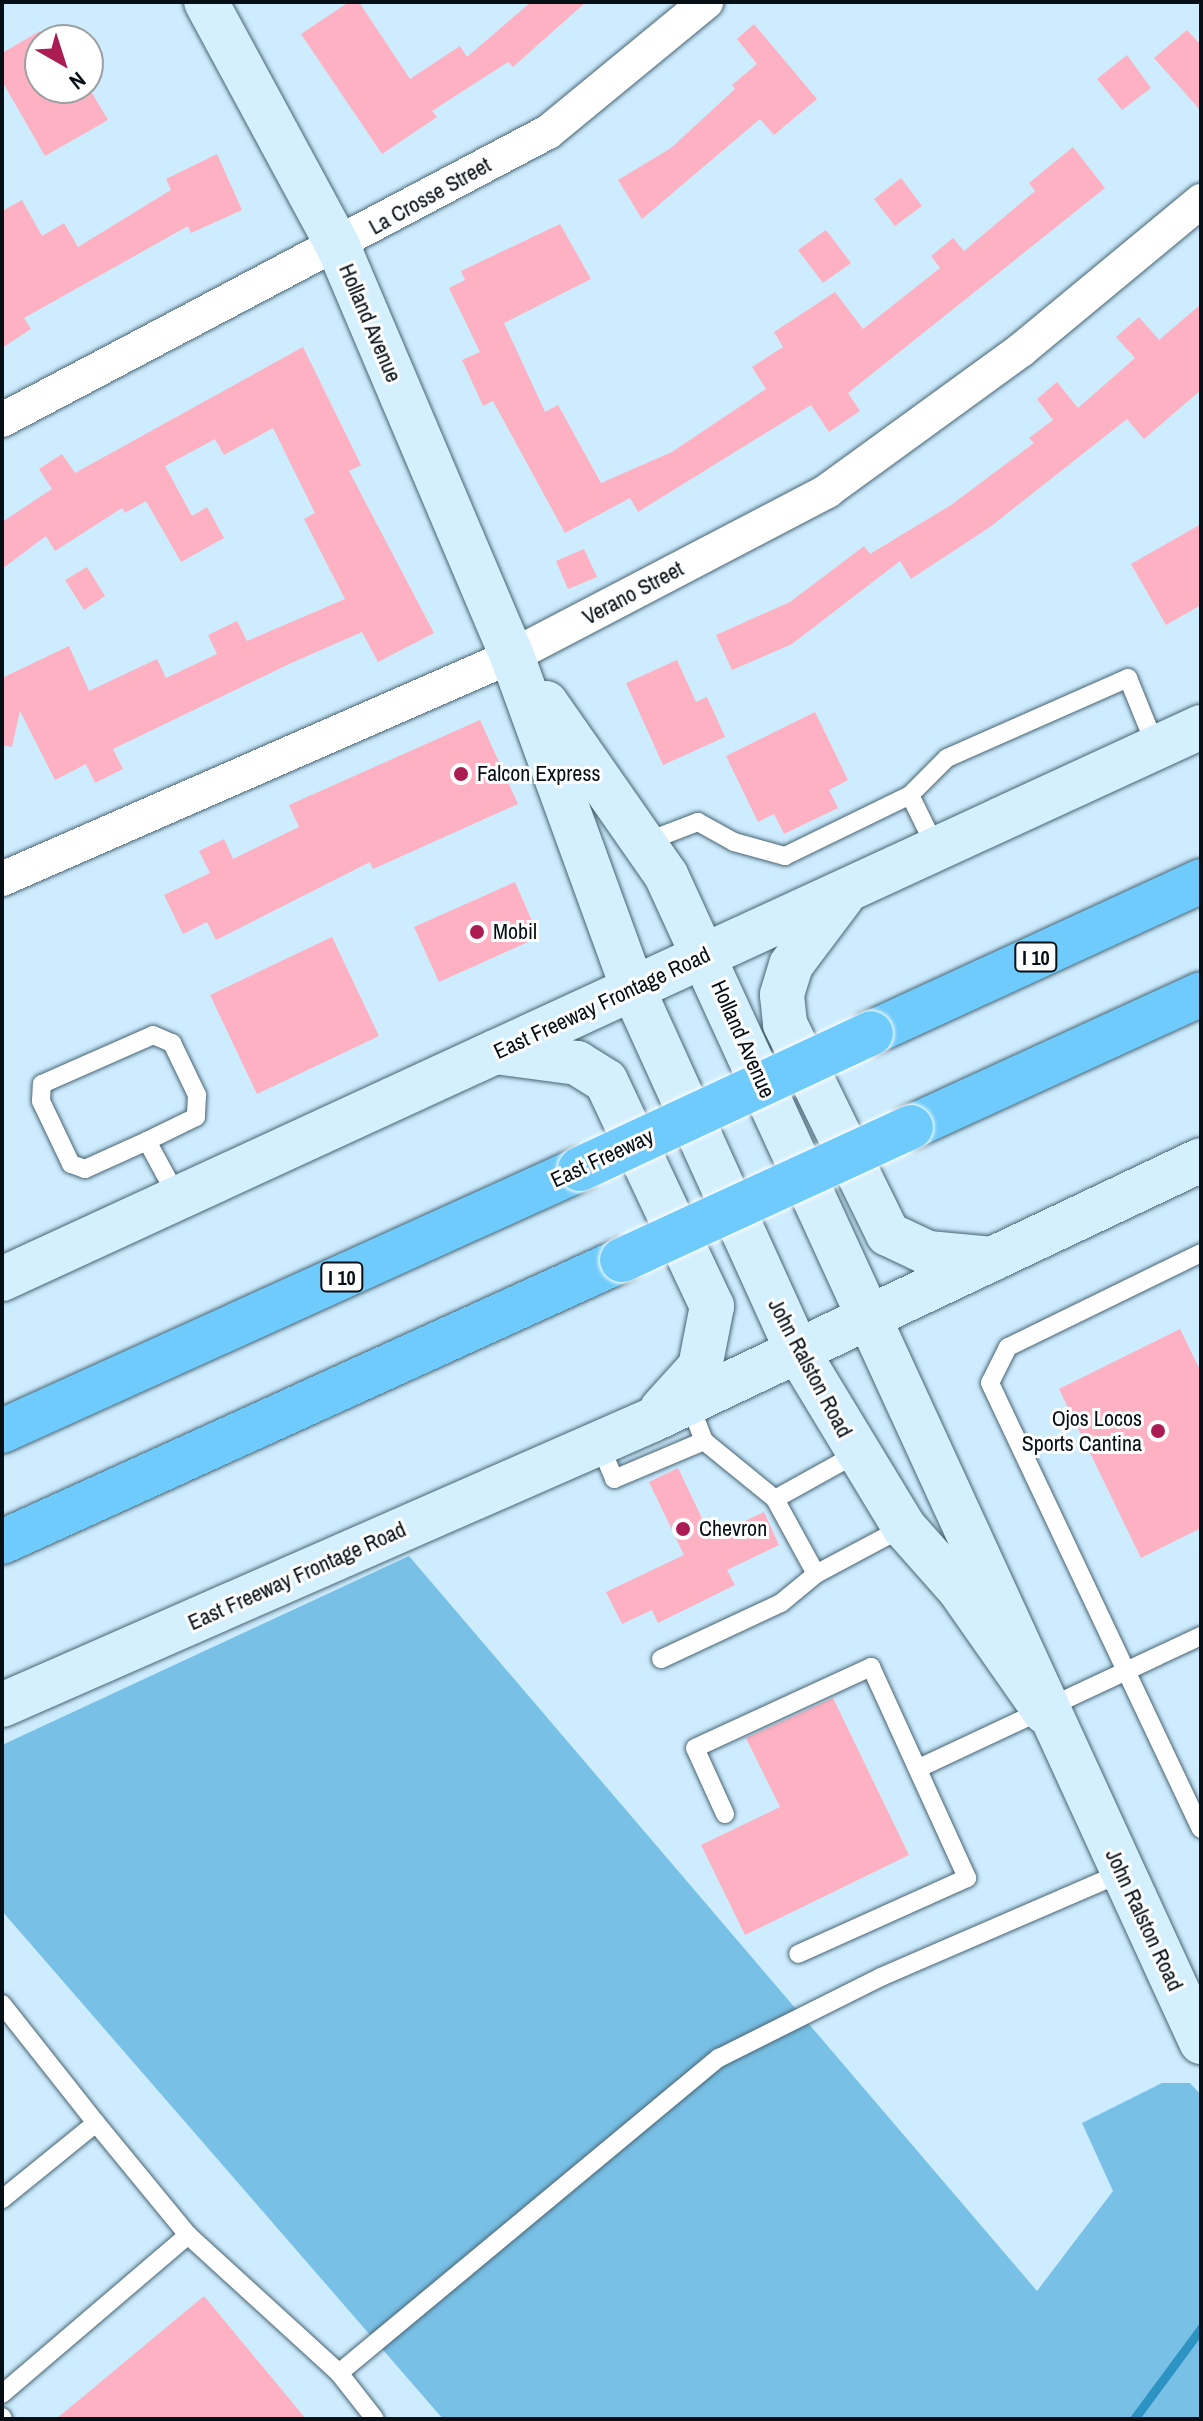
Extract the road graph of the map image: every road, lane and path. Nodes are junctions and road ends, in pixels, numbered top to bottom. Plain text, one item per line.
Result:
1 (206, 2) edge
2 (706, 2) edge
3 (1201, 201) edge
4 (338, 246) junction
5 (2, 420) edge
6 (512, 656) junction
7 (1201, 727) edge
8 (1156, 747) junction
9 (910, 795) junction
10 (643, 843) junction
11 (936, 848) junction
12 (2, 879) edge
13 (1201, 881) edge
14 (846, 891) junction
15 (705, 956) junction
16 (633, 989) junction
17 (1201, 994) edge
18 (495, 1052) junction
19 (147, 1141) junction
20 (1201, 1160) edge
21 (178, 1198) junction
22 (1201, 1253) edge
23 (996, 1259) junction
24 (2, 1279) edge
25 (869, 1318) junction
26 (798, 1352) junction
27 (103, 1385) junction
28 (682, 1412) junction
29 (2, 1419) edge
30 (2, 1431) edge
31 (215, 1443) junction
32 (856, 1454) junction
33 (775, 1499) junction
34 (904, 1527) junction
35 (2, 1542) edge
36 (2, 1565) edge
37 (816, 1574) junction
38 (1201, 1636) edge
39 (661, 1659) dead end
40 (1126, 1671) junction
41 (2, 1705) edge
42 (1045, 1712) junction
43 (919, 1768) junction
44 (725, 1814) dead end
45 (1201, 1829) edge
46 (1121, 1873) junction
47 (798, 1954) dead end
48 (2, 2004) edge
49 (1201, 2041) edge
50 (96, 2123) junction
51 (2, 2199) edge
52 (188, 2235) junction
53 (339, 2373) junction
54 (2, 2394) edge
55 (375, 2419) edge

1 - 4 main road, Holland Avenue
2 - 4 street, La Crosse Street
3 - 6 street, Verano Street
4 - 5 street, La Crosse Street
4 - 6 main road, Holland Avenue
6 - 10 main road, Holland Avenue
6 - 12 street, Verano Street
6 - 16 main road, Holland Avenue
7 - 8 main road, East Freeway Frontage Road
8 - 9 lane
8 - 11 main road, East Freeway Frontage Road
9 - 10 lane
9 - 11 lane
10 - 15 main road, Holland Avenue
11 - 14 main road, East Freeway Frontage Road
13 - 27 highway, East Freeway / I 10, bridge
14 - 15 main road, East Freeway Frontage Road
14 - 23 main road
15 - 16 main road, East Freeway Frontage Road
15 - 25 main road, Holland Avenue
16 - 18 main road, East Freeway Frontage Road
16 - 26 main road, John Ralston Road
17 - 31 highway, bridge
18 - 21 main road, East Freeway Frontage Road
18 - 28 main road
19 - 19 lane
19 - 21 lane
20 - 23 main road, East Freeway Frontage Road
21 - 24 main road, East Freeway Frontage Road
22 - 40 lane
23 - 25 main road, East Freeway Frontage Road
25 - 26 main road, East Freeway Frontage Road
25 - 42 main road, John Ralston Road
26 - 28 main road, East Freeway Frontage Road
26 - 32 main road, John Ralston Road
27 - 29 highway
27 - 30 highway, East Freeway / I 10
28 - 33 lane
28 - 41 main road, East Freeway Frontage Road
31 - 35 highway
31 - 36 highway
32 - 33 lane
32 - 34 main road, John Ralston Road
33 - 37 lane
34 - 37 lane
34 - 42 main road, John Ralston Road
37 - 39 lane
38 - 40 lane
40 - 42 lane
40 - 45 lane
42 - 43 lane
42 - 46 main road, John Ralston Road
43 - 44 lane
43 - 47 lane
46 - 49 main road, John Ralston Road
46 - 53 lane
48 - 50 lane
50 - 51 lane
50 - 52 lane
52 - 53 lane
52 - 54 lane
53 - 55 lane

